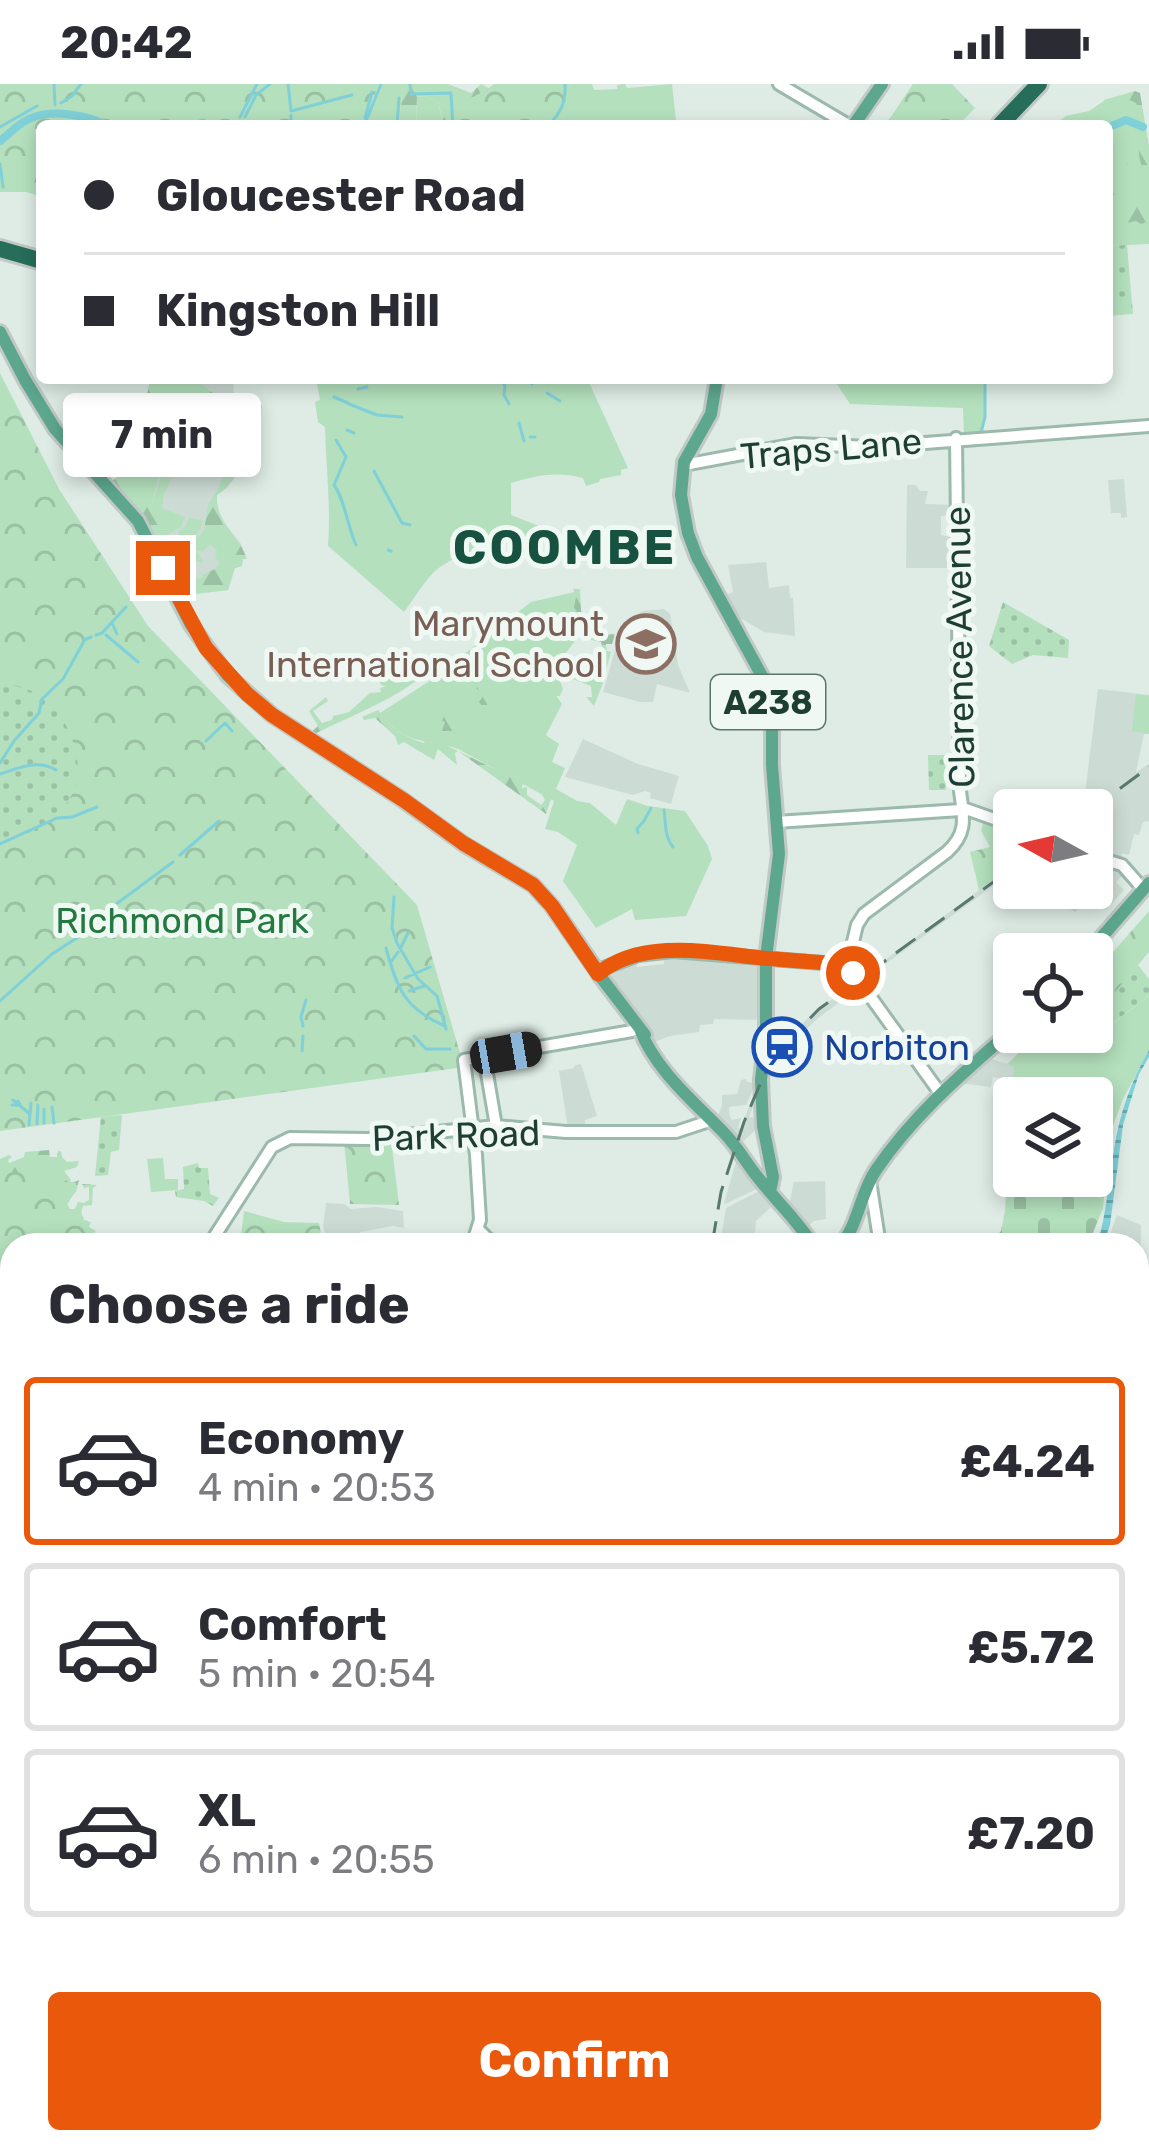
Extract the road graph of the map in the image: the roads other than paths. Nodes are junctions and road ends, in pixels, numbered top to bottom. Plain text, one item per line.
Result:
1 (779, 84) edge
2 (882, 84) edge
3 (1035, 84) edge
4 (841, 120) edge
5 (855, 120) edge
6 (1002, 120) edge
7 (0, 250) edge
8 (36, 260) edge
9 (0, 332) edge
10 (716, 384) edge
11 (1149, 426) edge
12 (956, 438) junction
13 (684, 465) junction
14 (963, 810) junction
15 (993, 819) edge
16 (776, 821) junction
17 (1113, 862) edge
18 (1146, 886) edge
19 (1105, 933) edge
20 (766, 958) junction
21 (598, 971) junction
22 (855, 977) junction
23 (642, 1032) junction
24 (993, 1046) edge
25 (484, 1056) junction
26 (940, 1093) junction
27 (708, 1121) junction
28 (496, 1126) junction
29 (473, 1129) junction
30 (770, 1192) junction
31 (866, 1192) junction
32 (479, 1230) junction
33 (216, 1233) edge
34 (478, 1233) edge
35 (482, 1233) edge
36 (804, 1233) edge
37 (849, 1233) edge
38 (877, 1233) edge

1 - 4 street
2 - 5 main road
3 - 6 highway
7 - 8 highway
9 - 21 main road
10 - 13 main road
11 - 12 street, Traps Lane
12 - 13 street, Traps Lane
12 - 14 street, Clarence Avenue
13 - 16 main road, A238
14 - 15 street
14 - 16 street
14 - 22 street
16 - 20 main road, A238
17 - 18 street
18 - 19 main road
20 - 21 street
20 - 22 street
20 - 30 main road, A238
21 - 23 main road
22 - 26 street
23 - 25 street
23 - 27 main road
24 - 26 main road
25 - 28 street
25 - 29 street
26 - 31 main road
27 - 28 street, Park Road
27 - 30 main road
28 - 29 street, Park Road
29 - 32 street
29 - 33 street, Park Road
30 - 36 main road
31 - 37 main road
31 - 38 street
32 - 34 street
32 - 35 street

